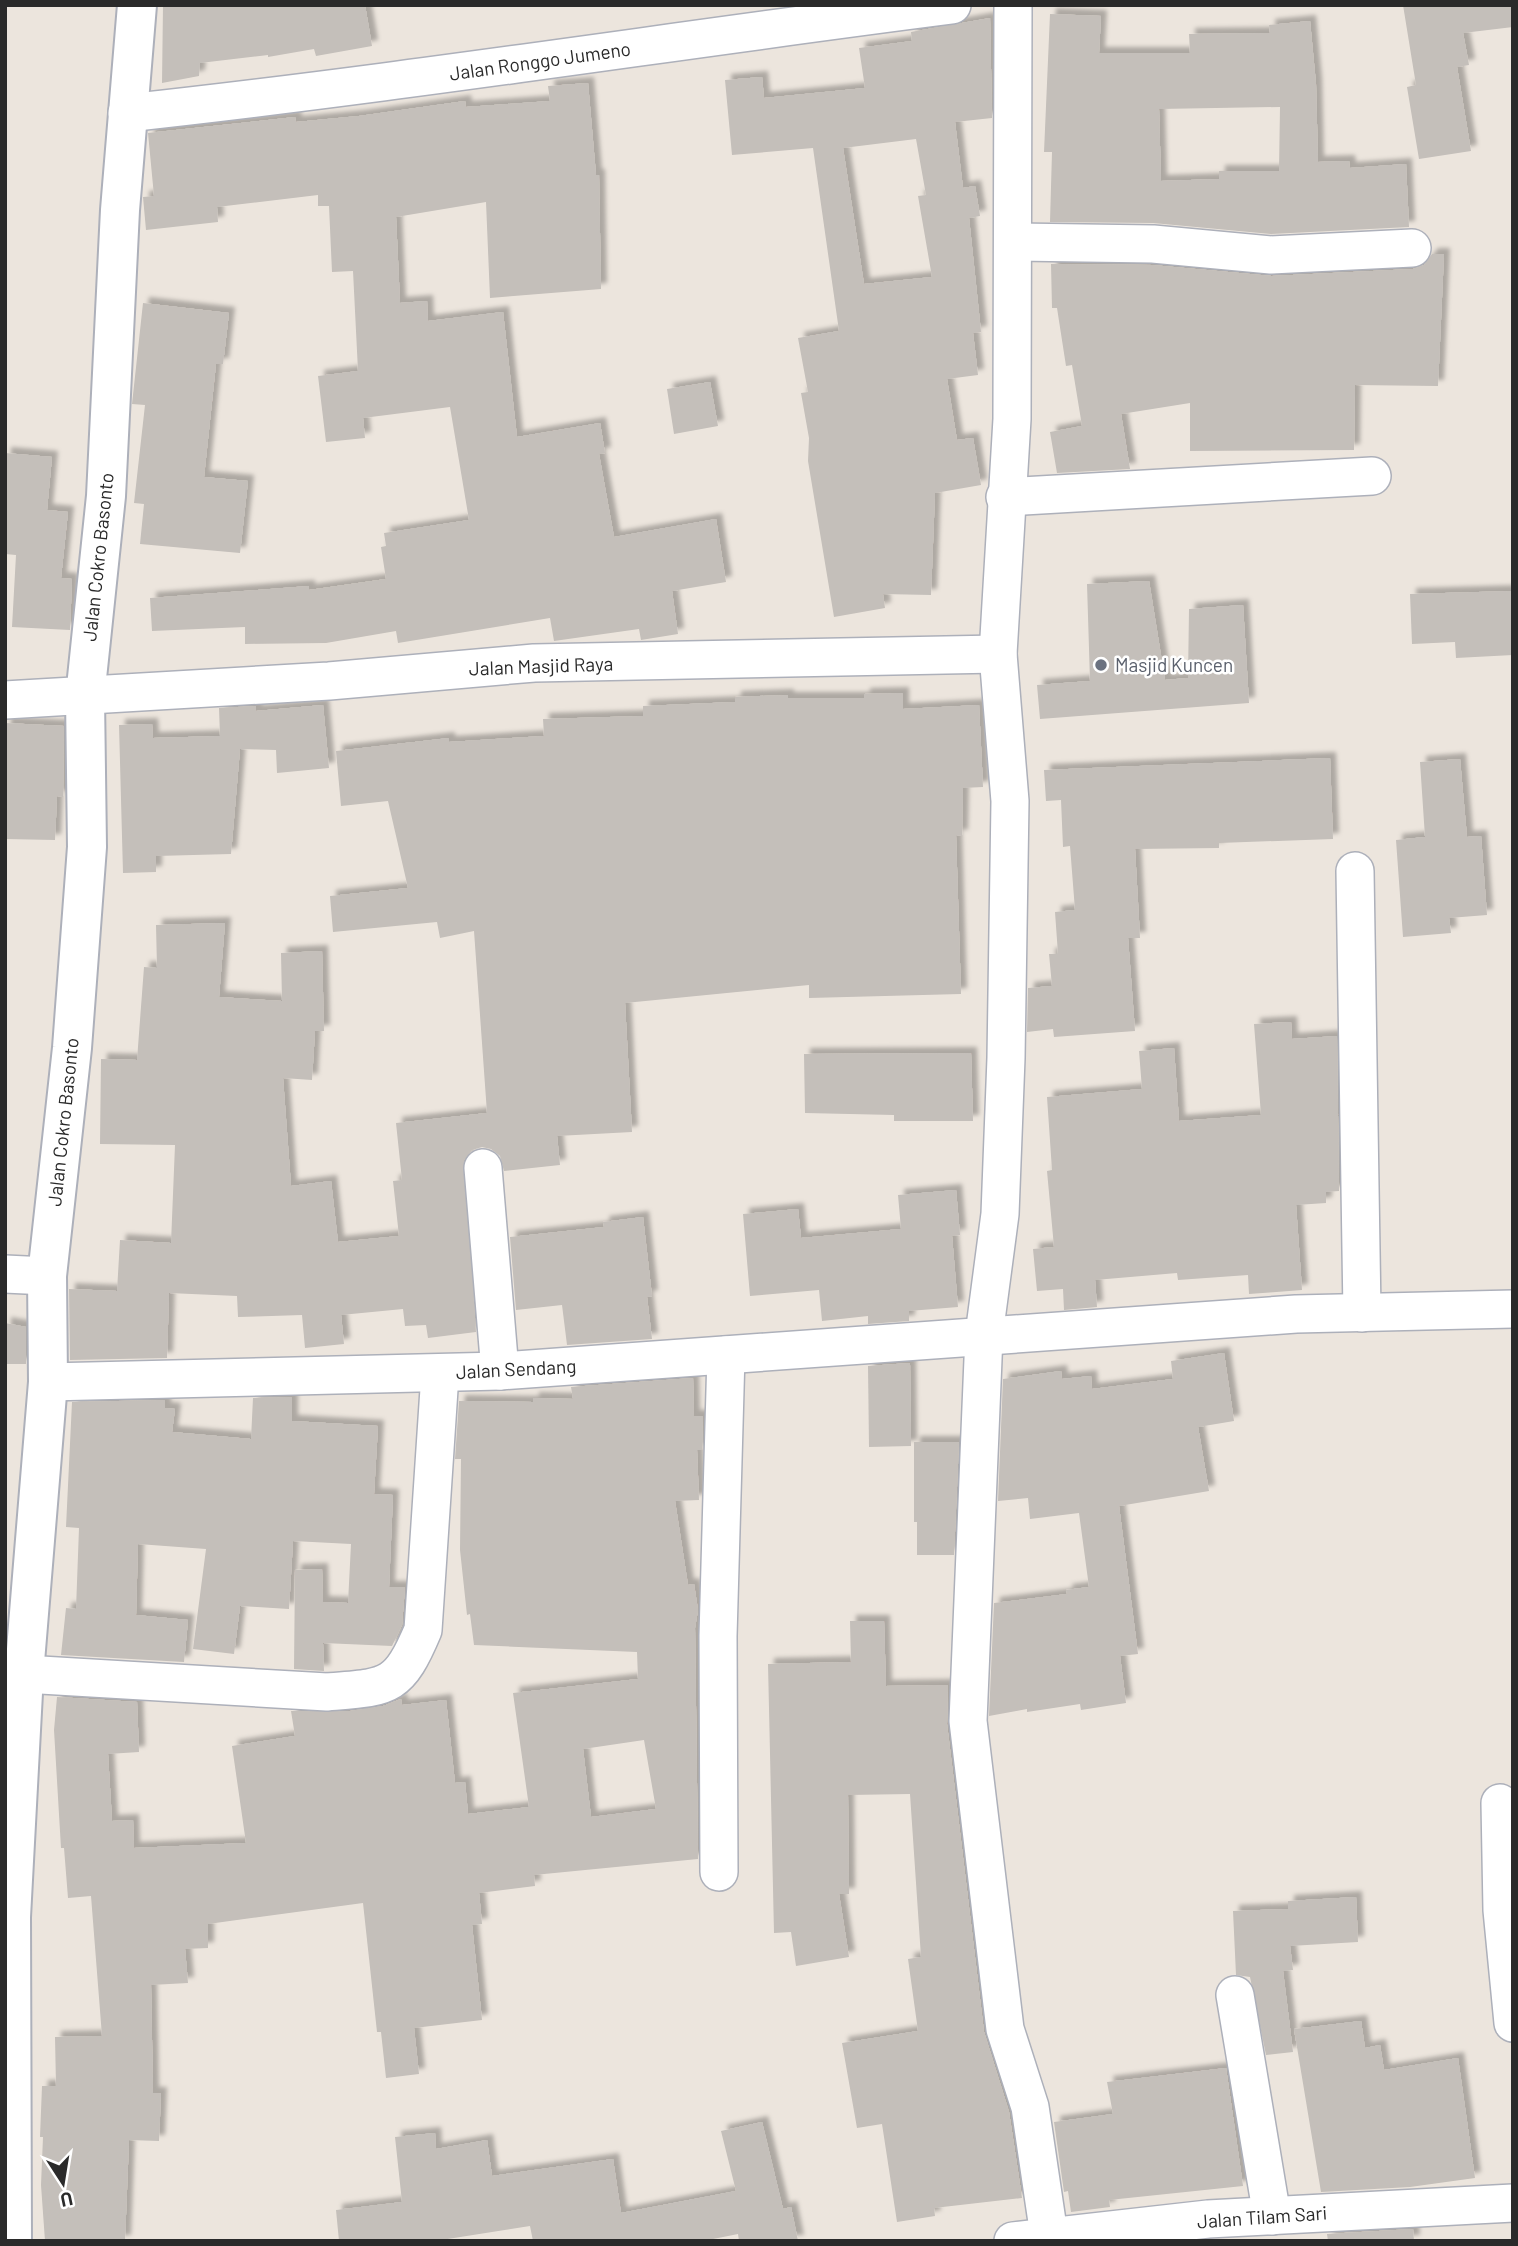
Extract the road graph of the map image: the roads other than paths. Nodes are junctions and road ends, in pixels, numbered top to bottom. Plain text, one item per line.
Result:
1 (137, 5) edge
2 (952, 5) edge
3 (1013, 5) edge
4 (127, 113) junction
5 (1013, 242) junction
6 (1412, 248) dead end
7 (1372, 476) dead end
8 (1005, 497) junction
9 (998, 654) junction
10 (85, 696) junction
11 (5, 701) edge
12 (1356, 871) dead end
13 (483, 1168) dead end
14 (5, 1274) edge
15 (47, 1276) junction
16 (1513, 1309) edge
17 (1362, 1313) junction
18 (984, 1335) junction
19 (726, 1355) junction
20 (500, 1371) junction
21 (440, 1374) junction
22 (48, 1382) junction
23 (24, 1674) junction
24 (1500, 1803) dead end
25 (719, 1872) dead end
26 (8, 1917) edge
27 (1235, 1995) dead end
28 (1513, 2023) edge
29 (1513, 2203) edge
30 (1272, 2216) junction
31 (1380, 2225) edge
32 (1056, 2236) edge
33 (12, 2241) edge
34 (1013, 2241) edge

1 - 4 street, Jalan Cokro Basonto
2 - 4 street, Jalan Ronggo Jumeno
3 - 5 street
4 - 10 street, Jalan Cokro Basonto
5 - 6 street
5 - 8 street
7 - 8 street
8 - 9 street
9 - 10 street, Jalan Masjid Raya
9 - 18 street
10 - 11 street, Jalan Masjid Raya
10 - 15 street, Jalan Cokro Basonto
12 - 17 street
13 - 20 street
14 - 15 street
15 - 22 street, Jalan Cokro Basonto
16 - 17 street, Jalan Sendang
17 - 18 street, Jalan Sendang
18 - 19 street, Jalan Sendang
18 - 32 street
19 - 20 street, Jalan Sendang
19 - 25 street
20 - 21 street, Jalan Sendang
21 - 22 street, Jalan Sendang
21 - 23 street
22 - 23 street, Jalan Cokro Basonto
23 - 26 street, Jalan Cokro Basonto
24 - 28 street
26 - 33 street, Jalan Cokro Basonto
27 - 30 street
29 - 31 street, Jalan Tilam Sari
30 - 31 street, Jalan Tilam Sari
30 - 32 street, Jalan Tilam Sari
32 - 34 street, Jalan Tilam Sari

